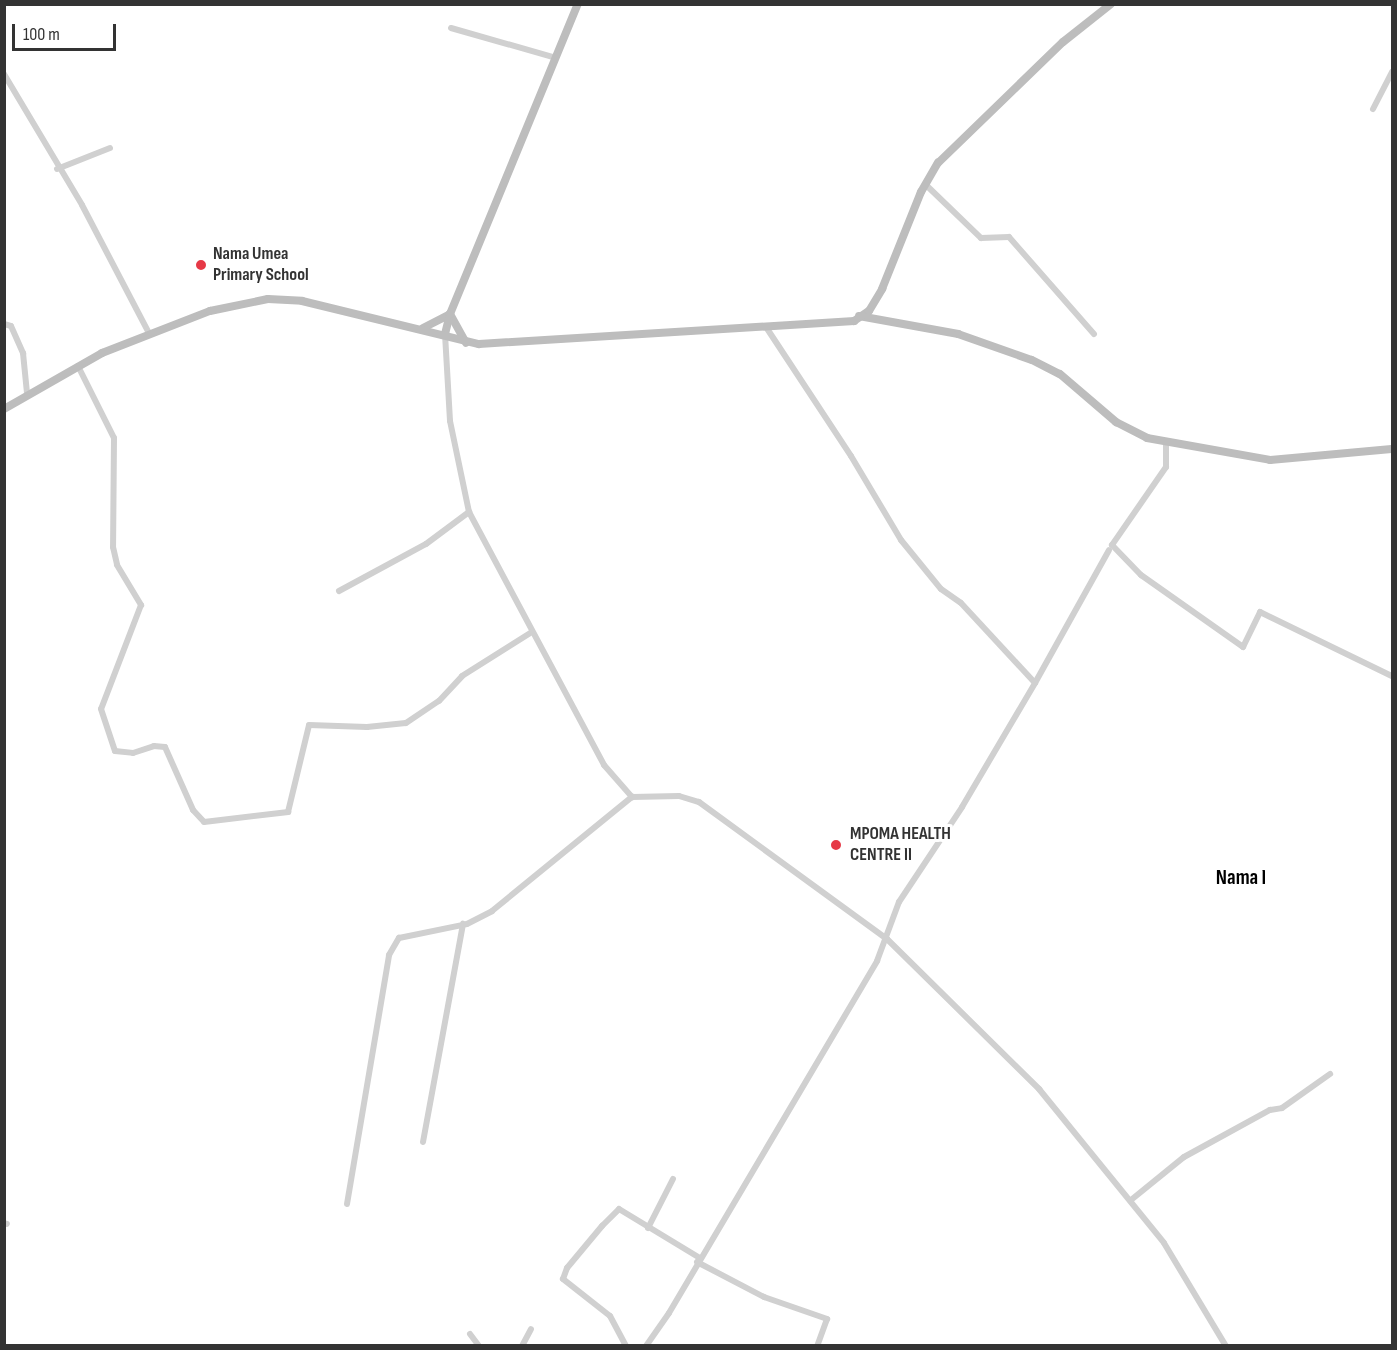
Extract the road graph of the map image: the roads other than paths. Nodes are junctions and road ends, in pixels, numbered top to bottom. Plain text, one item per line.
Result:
1 (578, 4) edge
2 (1111, 4) edge
3 (451, 28) dead end
4 (556, 58) junction
5 (1392, 72) edge
6 (4, 74) edge
7 (1373, 109) dead end
8 (110, 148) dead end
9 (57, 169) junction
10 (925, 184) junction
11 (450, 314) junction
12 (858, 316) junction
13 (4, 324) edge
14 (766, 327) junction
15 (423, 328) junction
16 (149, 333) junction
17 (445, 334) junction
18 (1094, 334) dead end
19 (466, 343) junction
20 (78, 366) junction
21 (27, 393) junction
22 (4, 409) edge
23 (1167, 443) junction
24 (1392, 449) edge
25 (469, 512) junction
26 (1109, 550) dead end
27 (339, 591) dead end
28 (532, 632) junction
29 (1392, 676) edge
30 (1035, 683) junction
31 (632, 797) junction
32 (464, 924) junction
33 (887, 939) junction
34 (1330, 1074) dead end
35 (423, 1142) dead end
36 (673, 1179) dead end
37 (1131, 1200) junction
38 (346, 1204) dead end
39 (648, 1228) junction
40 (699, 1260) junction
41 (531, 1329) dead end
42 (470, 1334) dead end
43 (479, 1346) edge
44 (522, 1346) edge
45 (626, 1346) edge
46 (646, 1346) edge
47 (817, 1346) edge
48 (1226, 1346) edge

1 - 4 street
2 - 10 street
3 - 4 street
4 - 11 street
5 - 7 street
6 - 9 street
8 - 9 street
9 - 16 street
10 - 12 street
10 - 18 street
11 - 15 street
11 - 17 street
11 - 19 street
12 - 14 street
12 - 23 street
13 - 21 street
14 - 19 street
14 - 30 street
15 - 16 street
15 - 17 street
16 - 20 street
17 - 19 street
17 - 25 street
20 - 21 street
20 - 28 street
21 - 22 street
23 - 24 street
23 - 29 street
25 - 27 street
25 - 28 street
26 - 30 street
28 - 31 street
30 - 33 street
31 - 32 street
31 - 33 street
32 - 35 street
32 - 38 street
33 - 37 street
33 - 40 street
34 - 37 street
36 - 39 street
37 - 48 street
39 - 40 street
39 - 45 street
40 - 46 street
40 - 47 street
41 - 44 street
42 - 43 street

